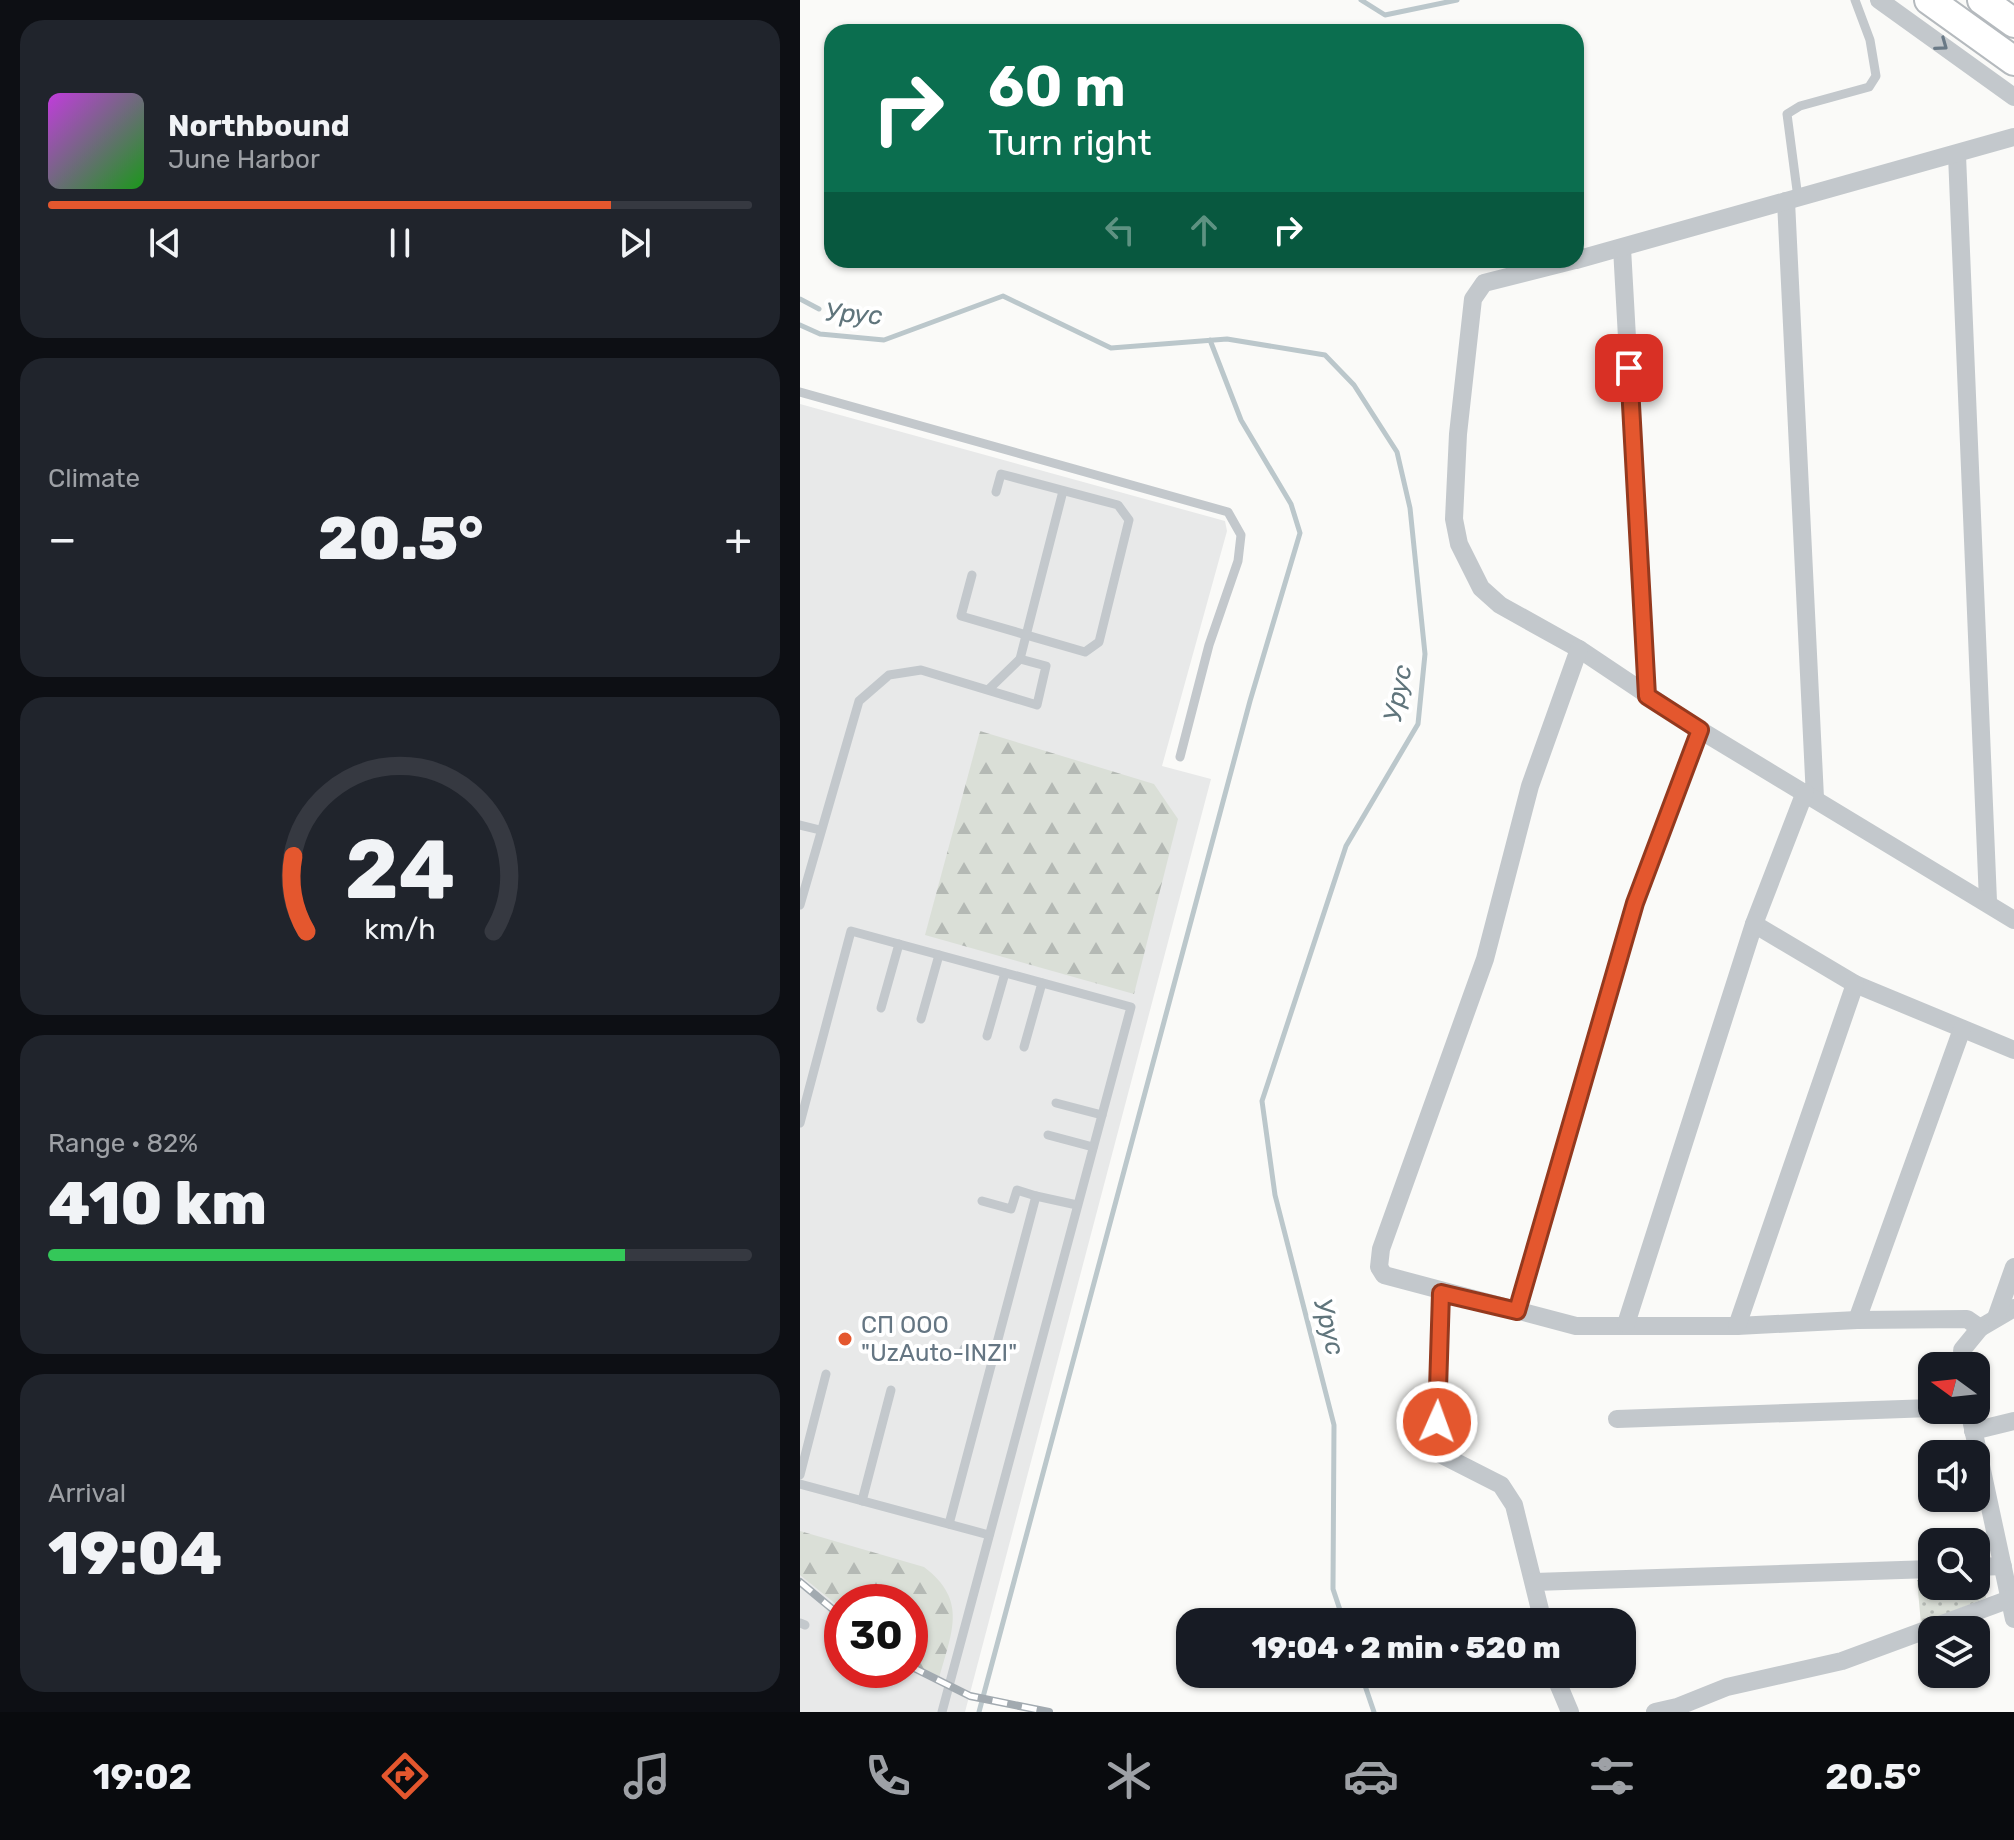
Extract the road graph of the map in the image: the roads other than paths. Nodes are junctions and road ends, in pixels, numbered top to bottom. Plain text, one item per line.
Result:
1 (1855, 0) edge
2 (1879, 0) edge
3 (1929, 0) edge
4 (1982, 0) edge
5 (2014, 23) edge
6 (2014, 61) edge
7 (2014, 97) edge
8 (2014, 137) edge
9 (1957, 155) junction
10 (1792, 199) junction
11 (1622, 248) junction
12 (1584, 258) edge
13 (1544, 268) edge
14 (800, 392) edge
15 (1063, 491) junction
16 (996, 492) dead end
17 (972, 575) dead end
18 (1026, 634) junction
19 (1579, 649) junction
20 (1020, 659) junction
21 (988, 690) junction
22 (1647, 696) junction
23 (1700, 730) junction
24 (1180, 757) dead end
25 (1810, 795) junction
26 (800, 825) edge
27 (820, 830) junction
28 (1988, 901) junction
29 (800, 905) edge
30 (2014, 920) edge
31 (1754, 924) junction
32 (899, 944) junction
33 (939, 955) junction
34 (1005, 973) junction
35 (1042, 983) junction
36 (1855, 984) junction
37 (881, 1008) dead end
38 (921, 1019) dead end
39 (1962, 1029) junction
40 (987, 1036) dead end
41 (1024, 1047) dead end
42 (2014, 1050) edge
43 (1056, 1103) dead end
44 (1102, 1115) junction
45 (800, 1123) edge
46 (1048, 1135) dead end
47 (1093, 1147) junction
48 (1036, 1196) junction
49 (982, 1201) dead end
50 (1077, 1205) junction
51 (2014, 1267) edge
52 (1441, 1293) junction
53 (1517, 1311) junction
54 (2005, 1312) edge
55 (1857, 1320) junction
56 (1626, 1324) junction
57 (1737, 1326) junction
58 (1980, 1328) junction
59 (964, 1349) dead end
60 (1962, 1352) edge
61 (994, 1357) junction
62 (826, 1374) dead end
63 (891, 1390) dead end
64 (1918, 1408) edge
65 (1617, 1419) dead end
66 (2014, 1421) edge
67 (1972, 1424) edge
68 (1973, 1431) junction
69 (800, 1475) edge
70 (800, 1484) edge
71 (862, 1501) junction
72 (949, 1524) junction
73 (989, 1535) junction
74 (1918, 1569) edge
75 (1534, 1582) junction
76 (2008, 1582) edge
77 (1540, 1608) edge
78 (2014, 1619) edge
79 (1560, 1688) edge
80 (942, 1712) edge
81 (1570, 1712) edge
82 (1655, 1712) edge

1 - 10 lane
2 -> 7 street
3 - 6 main road
4 - 5 main road
8 - 9 street
9 - 10 street
9 - 28 street
10 - 11 street
10 - 25 street
11 - 12 street
11 - 22 street
13 - 19 street
14 - 24 lane
15 - 16 lane
15 - 18 lane
15 - 18 lane
17 - 18 lane
18 - 20 lane
19 - 22 street
19 - 52 street
20 - 21 lane
20 - 21 lane
21 - 27 lane
22 - 23 street
23 - 25 street
23 - 53 street
25 - 28 street
25 - 31 street
26 - 27 lane
27 - 29 lane
28 - 30 street
31 - 36 street
31 - 56 street
32 - 33 lane
32 - 37 lane
32 - 45 lane
33 - 34 lane
33 - 38 lane
34 - 35 lane
34 - 40 lane
35 - 41 lane
35 - 44 lane
36 - 39 street
36 - 57 street
39 - 42 street
39 - 55 street
43 - 44 lane
44 - 47 lane
46 - 47 lane
47 - 50 lane
48 - 49 lane
48 - 50 lane
48 - 61 lane
50 - 73 lane
51 - 54 street
52 - 53 street
52 - 75 street
53 - 56 street
54 - 58 street
55 - 57 street
55 - 58 street
56 - 57 street
58 - 60 street
59 - 61 lane
61 - 72 lane
62 - 69 lane
63 - 71 lane
64 - 65 street
66 - 68 street
67 - 68 street
68 - 76 street
70 - 71 lane
71 - 72 lane
72 - 73 lane
73 - 80 lane
74 - 75 street
75 - 77 street
76 - 78 street
76 - 82 street
79 - 81 street

